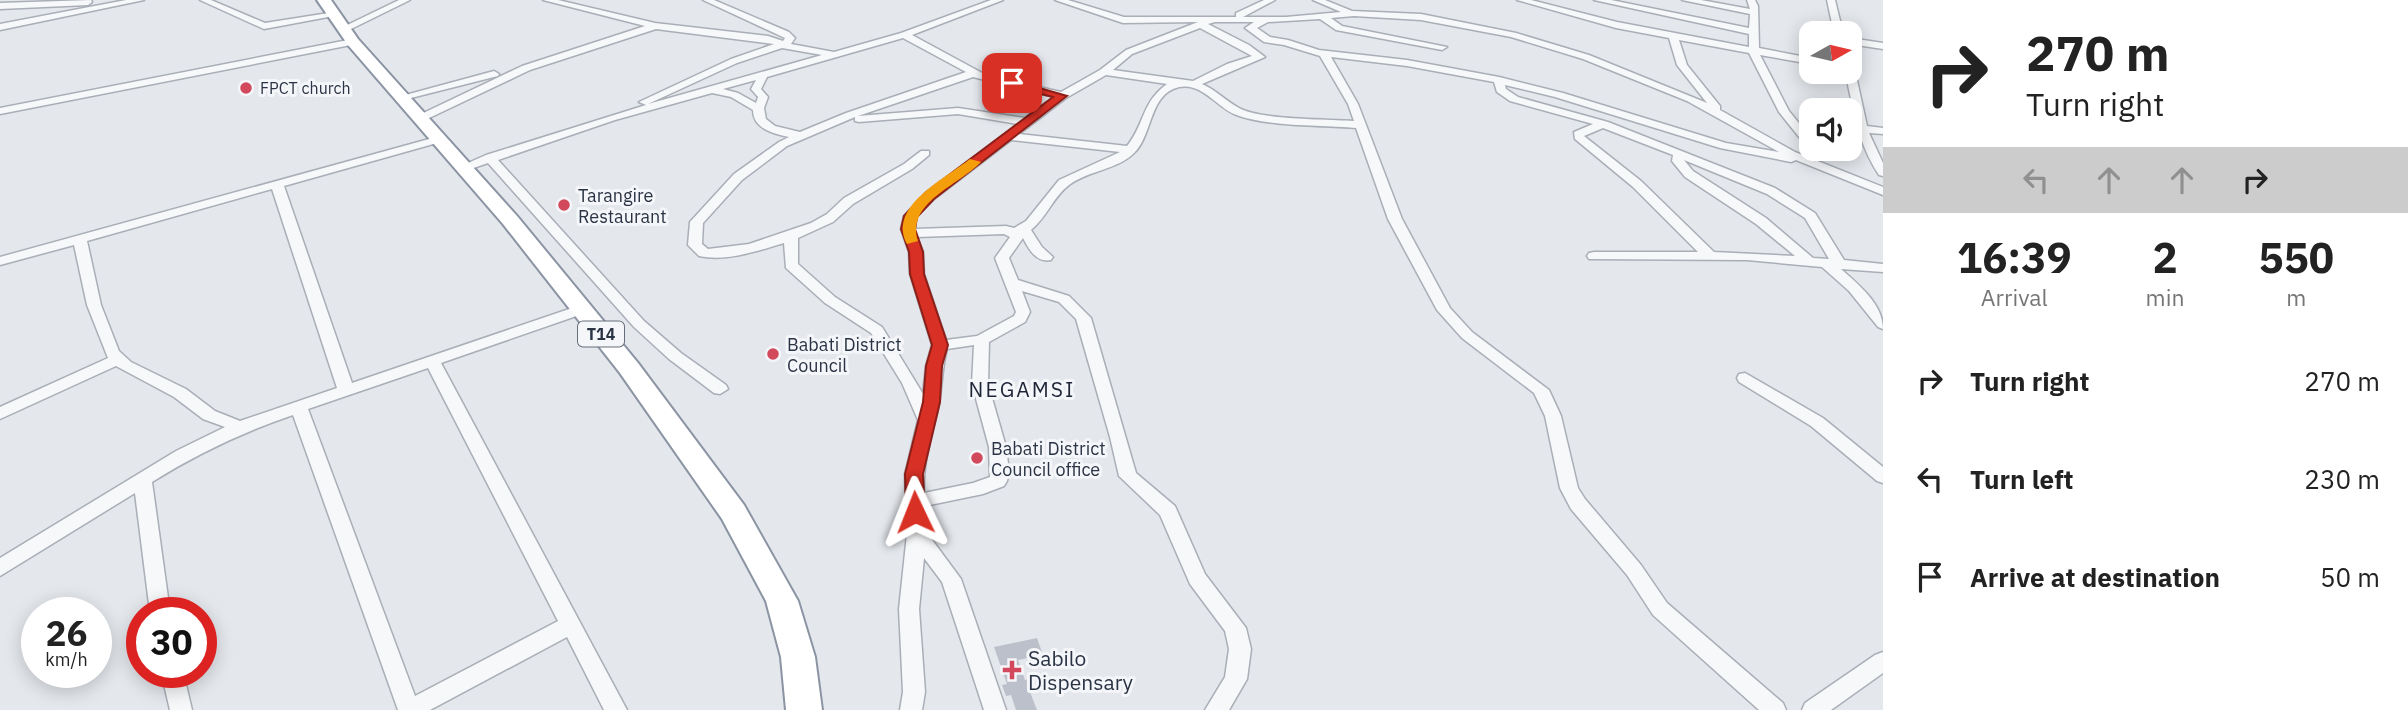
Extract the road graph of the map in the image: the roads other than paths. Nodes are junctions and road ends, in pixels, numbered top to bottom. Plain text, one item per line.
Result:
1 (126, 0) edge
2 (140, 0) edge
3 (204, 0) edge
4 (406, 0) edge
5 (547, 0) edge
6 (707, 0) edge
7 (999, 0) edge
8 (1059, 0) edge
9 (1270, 0) edge
10 (1317, 0) edge
11 (1521, 0) edge
12 (1598, 0) edge
13 (1686, 0) edge
14 (1751, 0) edge
15 (1830, 0) edge
16 (0, 6) edge
17 (1753, 12) junction
18 (1354, 13) junction
19 (1323, 17) junction
20 (1232, 18) junction
21 (1214, 19) junction
22 (1266, 20) junction
23 (339, 21) edge
24 (1836, 21) edge
25 (1200, 24) junction
26 (655, 26) junction
27 (0, 27) edge
28 (1753, 32) junction
29 (904, 35) junction
30 (1674, 37) junction
31 (1862, 43) edge
32 (784, 45) junction
33 (1883, 46) edge
34 (1441, 47) dead end
35 (1754, 52) junction
36 (1324, 54) junction
37 (838, 55) junction
38 (1799, 59) edge
39 (1104, 72) junction
40 (974, 73) junction
41 (507, 77) junction
42 (762, 78) junction
43 (1499, 80) junction
44 (1194, 84) junction
45 (713, 91) junction
46 (1062, 96) junction
47 (403, 97) junction
48 (758, 108) junction
49 (0, 111) edge
50 (1723, 115) junction
51 (421, 118) junction
52 (611, 118) junction
53 (1027, 122) junction
54 (1604, 124) junction
55 (1362, 125) junction
56 (820, 127) junction
57 (1862, 128) edge
58 (1799, 130) edge
59 (1883, 131) edge
60 (1862, 132) edge
61 (797, 135) junction
62 (1010, 136) junction
63 (440, 139) junction
64 (1130, 150) junction
65 (925, 153) dead end
66 (1679, 155) junction
67 (1799, 157) edge
68 (490, 158) junction
69 (1799, 158) edge
70 (1807, 161) edge
71 (1830, 161) edge
72 (465, 167) junction
73 (1883, 172) edge
74 (1850, 178) junction
75 (277, 185) junction
76 (1883, 191) edge
77 (1021, 231) junction
78 (909, 233) junction
79 (791, 235) junction
80 (80, 239) junction
81 (1594, 256) dead end
82 (1710, 256) junction
83 (1046, 257) dead end
84 (0, 261) edge
85 (1809, 261) junction
86 (1834, 264) junction
87 (1883, 268) edge
88 (1012, 283) junction
89 (580, 310) junction
90 (1883, 324) edge
91 (981, 340) junction
92 (940, 345) junction
93 (118, 359) junction
94 (432, 361) junction
95 (1745, 378) dead end
96 (346, 389) junction
97 (720, 389) dead end
98 (299, 407) junction
99 (0, 414) edge
100 (928, 421) junction
101 (240, 427) junction
102 (1883, 477) edge
103 (142, 479) junction
104 (915, 502) junction
105 (917, 534) junction
106 (0, 568) edge
107 (158, 597) edge
108 (570, 625) junction
109 (1883, 661) edge
110 (176, 688) edge
111 (181, 710) edge
112 (409, 710) edge
113 (616, 710) edge
114 (804, 710) edge
115 (911, 710) edge
116 (995, 710) edge
117 (1216, 710) edge
118 (1775, 710) edge
119 (1813, 710) edge

1 - 16 street
2 - 27 street
3 - 23 street
4 - 23 street
5 - 26 street
6 - 32 street
7 - 29 street
8 - 21 street
9 - 20 street
10 - 18 street
11 - 30 street
12 - 28 street
13 - 17 street
14 - 17 street
15 - 24 street
17 - 28 street
18 - 19 street
18 - 50 street
19 - 22 street
19 - 34 street
20 - 21 street
20 - 22 street
21 - 25 street
22 - 36 street
23 - 47 highway, T14
23 - 49 street
25 - 39 street
25 - 44 street
26 - 32 street
26 - 41 street
28 - 35 street
29 - 37 street
29 - 40 street
30 - 35 street
30 - 50 street
31 - 33 street
32 - 37 street
32 - 52 street
35 - 38 street
35 - 58 street
36 - 43 street
36 - 55 street
37 - 42 street
39 - 44 street
39 - 46 street
40 - 46 street
40 - 56 street
41 - 47 street
41 - 51 street
42 - 45 street
42 - 48 street
43 - 54 street
43 - 69 street
44 - 55 street
44 - 64 street
45 - 48 street
45 - 52 street
46 - 53 street
47 - 51 highway, T14
48 - 61 street
50 - 67 street
51 - 63 highway, T14
52 - 68 street
53 - 56 street
53 - 62 street
54 - 66 street
54 - 82 street
55 - 118 street
56 - 61 street
57 - 59 street
60 - 73 street
61 - 79 street
62 - 64 street
62 - 78 street
63 - 72 highway, T14
63 - 75 street
64 - 77 street
65 - 79 street
66 - 85 street
66 - 86 street
68 - 72 street
68 - 97 street
70 - 74 street
71 - 74 street
72 - 89 highway, T14
74 - 76 street
75 - 80 street
75 - 96 street
77 - 78 street
77 - 83 street
77 - 88 street
78 - 92 street
79 - 100 street
80 - 84 street
80 - 93 street
81 - 82 street
82 - 85 street
85 - 86 street
86 - 87 street
86 - 90 street
88 - 91 street
88 - 117 street
89 - 94 street
89 - 114 highway, T14
91 - 92 street
91 - 104 street
92 - 100 street
93 - 99 street
93 - 101 street
94 - 96 street
94 - 108 street
95 - 102 street
96 - 98 street
98 - 101 street
98 - 112 street
100 - 104 street
101 - 103 street
103 - 106 street
103 - 107 street
104 - 105 street
105 - 115 street
105 - 116 street
108 - 112 street
108 - 113 street
109 - 119 street
110 - 111 street

